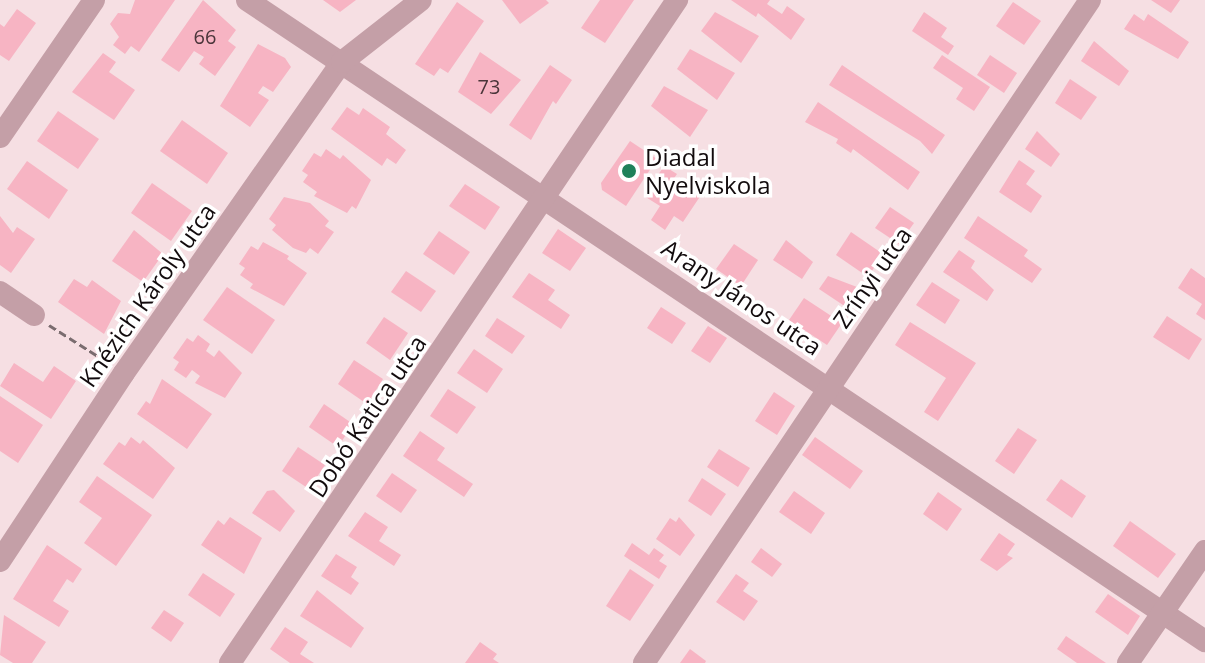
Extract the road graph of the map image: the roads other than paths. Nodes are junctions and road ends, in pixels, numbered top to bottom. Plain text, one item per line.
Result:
1 (94, 0) edge
2 (247, 0) edge
3 (421, 0) edge
4 (677, 0) edge
5 (1090, 0) edge
6 (342, 62) junction
7 (0, 137) edge
8 (544, 196) junction
9 (0, 292) edge
10 (34, 315) road end
11 (828, 386) junction
12 (1205, 551) edge
13 (0, 561) edge
14 (1162, 612) junction
15 (1205, 641) edge
16 (230, 663) edge
17 (644, 663) edge
18 (1128, 663) edge

1 - 7 street
2 - 6 street, Arany János utca
3 - 6 street, Knézich Károly utca
4 - 8 street, Dobó Katica utca
5 - 11 street, Zrínyi utca
6 - 8 street, Arany János utca
6 - 13 street, Knézich Károly utca
8 - 11 street, Arany János utca
8 - 16 street, Dobó Katica utca
9 - 10 street
11 - 14 street, Arany János utca
11 - 17 street, Zrínyi utca
12 - 14 street
14 - 15 street, Arany János utca
14 - 18 street

